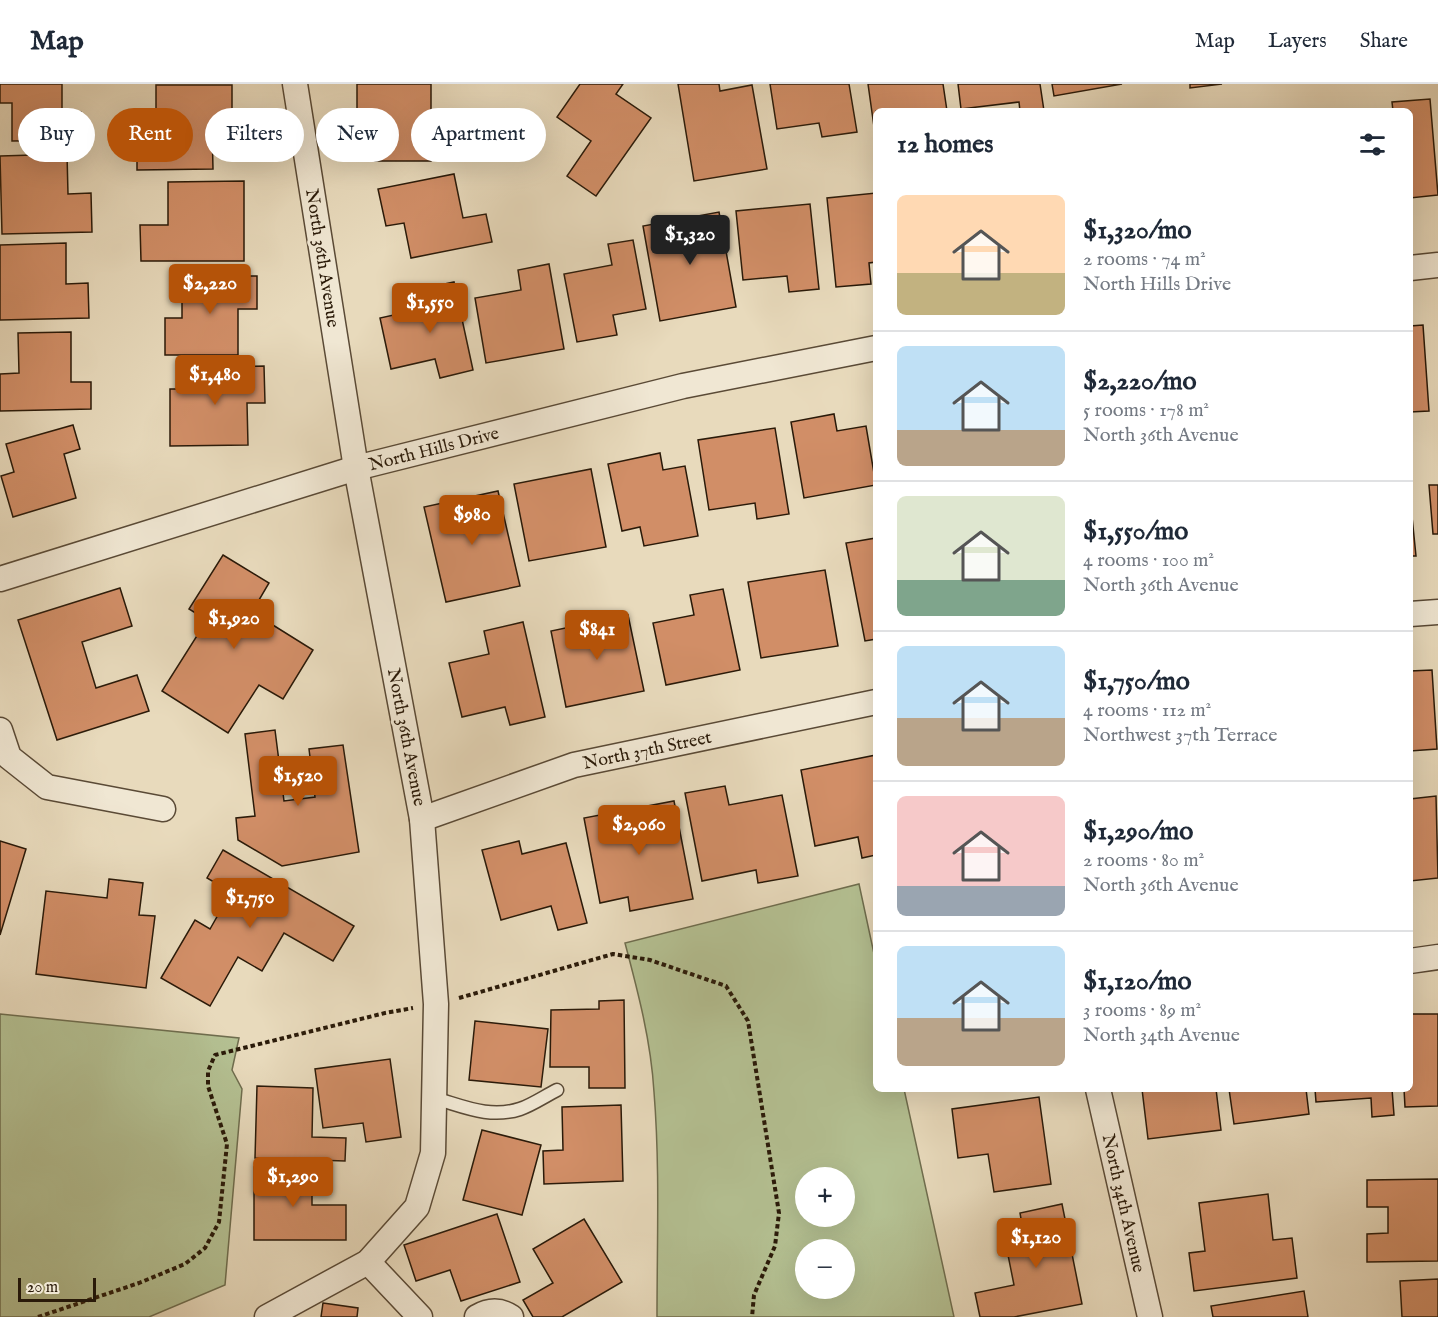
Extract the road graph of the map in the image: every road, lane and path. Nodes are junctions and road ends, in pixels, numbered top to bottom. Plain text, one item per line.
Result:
1 (296, 84) edge
2 (1438, 265) edge
3 (1413, 268) edge
4 (873, 349) edge
5 (357, 468) junction
6 (0, 579) edge
7 (1438, 612) edge
8 (1413, 614) edge
9 (873, 703) edge
10 (0, 730) edge
11 (163, 809) dead end
12 (422, 819) junction
13 (1438, 957) edge
14 (1413, 960) edge
15 (557, 1090) dead end
16 (1099, 1092) edge
17 (434, 1098) junction
18 (369, 1262) junction
19 (267, 1317) edge
20 (420, 1317) edge
21 (477, 1317) edge
22 (511, 1317) edge
23 (1150, 1317) edge

1 - 5 street, North 36th Avenue
2 - 3 street
4 - 5 street, North Hills Drive
5 - 6 street, North Hills Drive
5 - 12 street, North 36th Avenue
7 - 8 street
9 - 12 street, North 37th Street
10 - 11 street
12 - 17 street, North 36th Avenue
13 - 14 street
15 - 17 lane
16 - 23 street, North 34th Avenue
17 - 18 street, North 36th Avenue
18 - 19 street, North 36th Avenue
18 - 20 street
21 - 22 street

